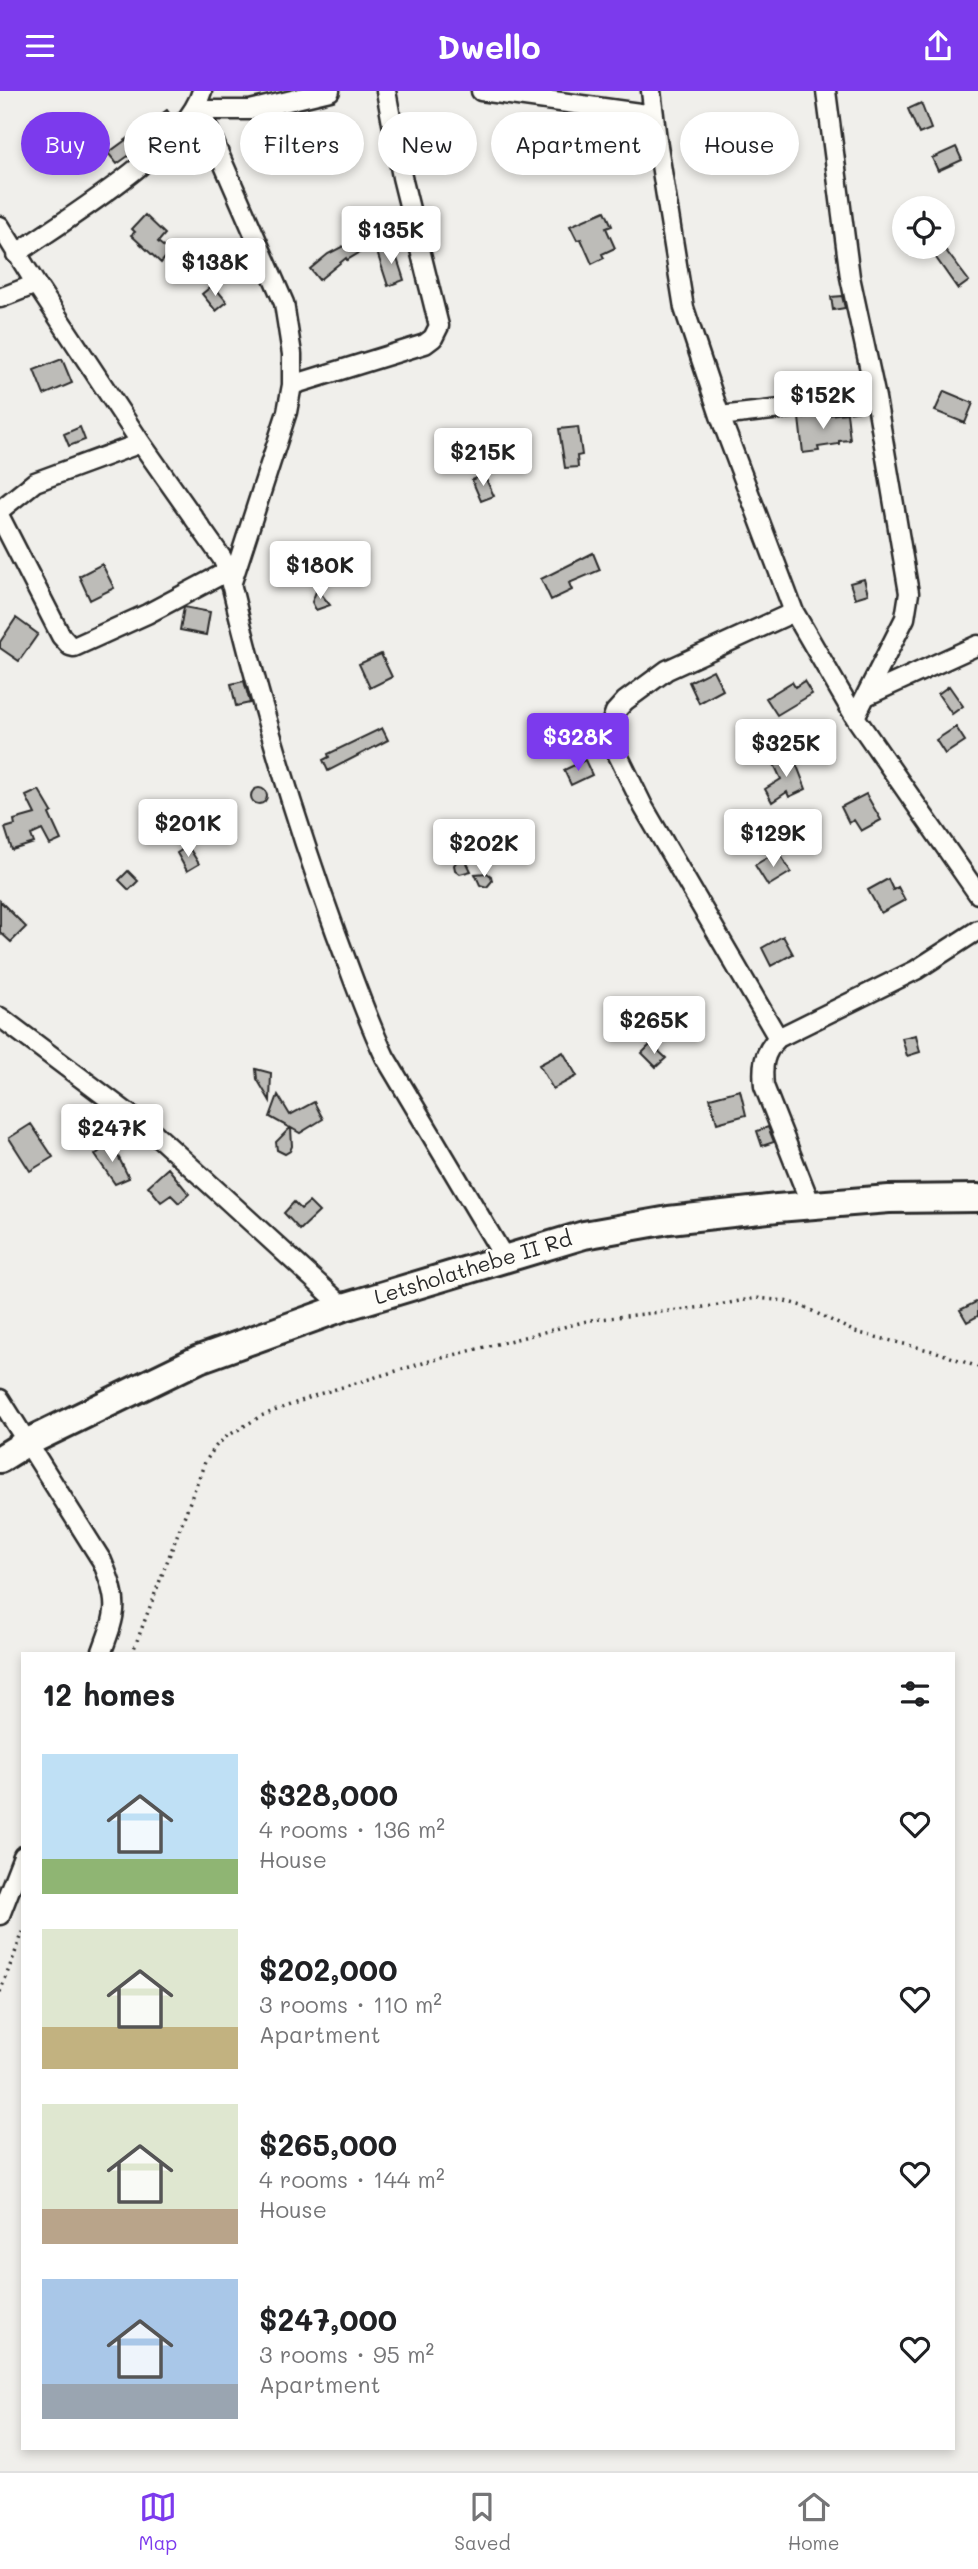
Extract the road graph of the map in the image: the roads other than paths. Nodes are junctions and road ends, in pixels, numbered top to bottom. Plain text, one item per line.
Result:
1 (202, 91) edge
2 (330, 91) edge
3 (386, 91) edge
4 (481, 91) edge
5 (651, 91) edge
6 (826, 91) edge
7 (197, 110) junction
8 (632, 112) edge
9 (654, 112) edge
10 (663, 175) edge
11 (0, 226) edge
12 (16, 254) junction
13 (36, 284) junction
14 (0, 298) edge
15 (292, 385) junction
16 (876, 398) junction
17 (720, 416) junction
18 (141, 443) junction
19 (0, 510) edge
20 (0, 517) edge
21 (230, 578) junction
22 (794, 612) junction
23 (978, 645) edge
24 (866, 696) junction
25 (855, 717) junction
26 (978, 894) edge
27 (978, 930) edge
28 (0, 1017) edge
29 (778, 1038) junction
30 (978, 1198) edge
31 (811, 1205) junction
32 (504, 1257) junction
33 (344, 1307) junction
34 (0, 1399) edge
35 (26, 1443) junction
36 (0, 1459) edge
37 (102, 1652) edge
38 (21, 1861) edge
39 (0, 1915) edge

1 - 7 street
2 - 7 street
3 - 15 street
4 - 8 street
5 - 9 street
6 - 16 street
7 - 12 street
7 - 15 street
10 - 17 street
11 - 12 street
12 - 13 street
13 - 14 street
13 - 18 street
15 - 21 street
16 - 17 street
16 - 24 street
17 - 22 street
18 - 19 street
18 - 21 street
20 - 21 street
21 - 32 street
22 - 25 street
22 - 29 street
23 - 24 street
24 - 25 street
25 - 26 street
27 - 29 street
28 - 33 street
29 - 31 street
30 - 31 street, Letsholathebe II Rd
31 - 32 street, Letsholathebe II Rd
32 - 33 street, Letsholathebe II Rd
33 - 35 street, Letsholathebe II Rd
34 - 35 street
35 - 36 street, Letsholathebe II Rd
35 - 37 street
38 - 39 street

